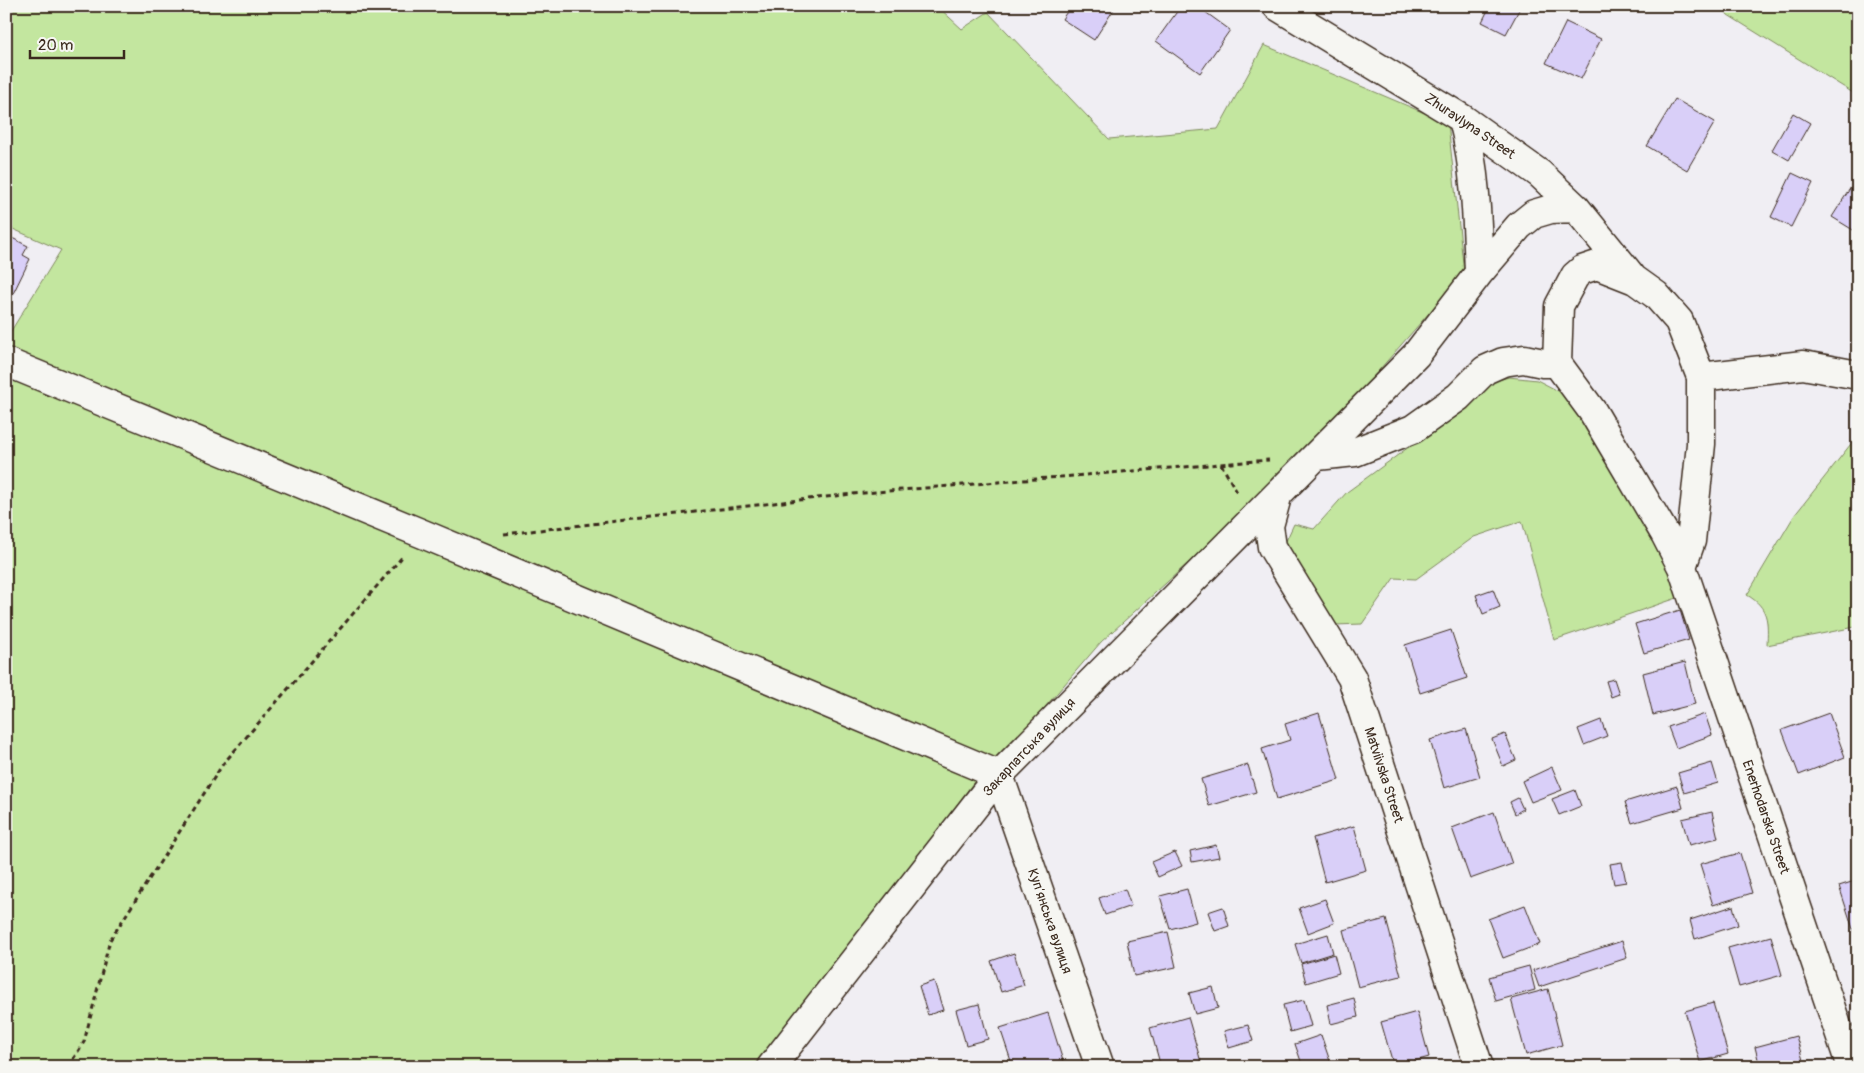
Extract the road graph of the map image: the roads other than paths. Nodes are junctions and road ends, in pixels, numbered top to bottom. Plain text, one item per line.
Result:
1 (1277, 6) edge
2 (1463, 119) junction
3 (1576, 208) junction
4 (1479, 273) junction
5 (1635, 280) junction
6 (6, 362) edge
7 (1557, 363) junction
8 (1858, 375) edge
9 (1700, 376) junction
10 (1317, 456) junction
11 (1276, 497) junction
12 (1682, 567) junction
13 (999, 775) junction
14 (771, 1067) edge
15 (1100, 1067) edge
16 (1479, 1067) edge
17 (1850, 1067) edge

1 - 2 street, Zhuravlyna Street
2 - 3 street, Zhuravlyna Street
2 - 4 street
3 - 4 street, Закарпатська вулиця
3 - 5 street, Zhuravlyna Street
4 - 10 street, Закарпатська вулиця
5 - 7 street
5 - 9 street
6 - 13 street
7 - 10 street
7 - 12 street, Enerhodarska Street
8 - 9 street
9 - 12 street
10 - 11 street, Закарпатська вулиця
11 - 13 street, Закарпатська вулиця
11 - 16 street, Matviivska Street
12 - 17 street, Enerhodarska Street
13 - 14 street, Закарпатська вулиця
13 - 15 street, Купʼянська вулиця

